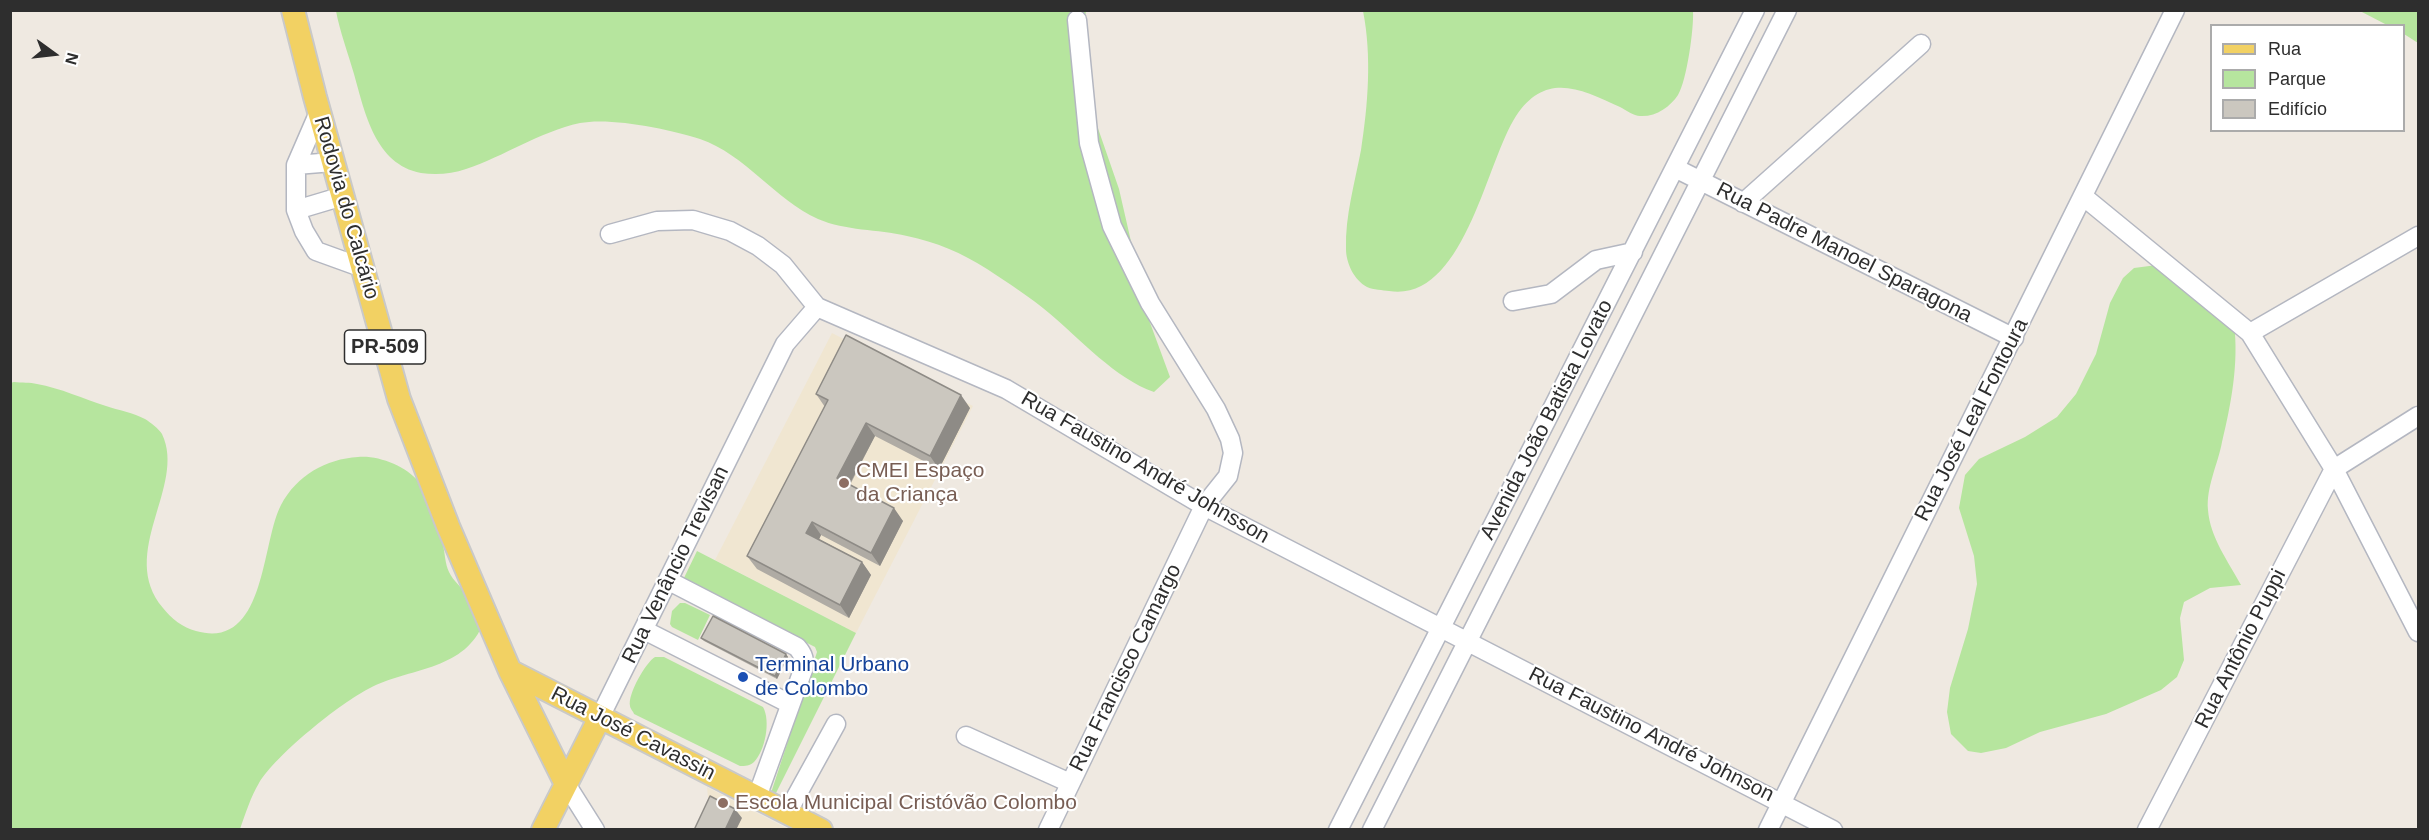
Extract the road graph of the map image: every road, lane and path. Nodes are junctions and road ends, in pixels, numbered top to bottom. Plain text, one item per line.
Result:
1 (293, 10) edge
2 (1755, 10) edge
3 (1787, 10) edge
4 (2175, 10) edge
5 (1077, 20) dead end
6 (1921, 44) dead end
7 (319, 112) junction
8 (333, 162) junction
9 (296, 165) junction
10 (1675, 168) junction
11 (1701, 181) junction
12 (343, 196) junction
13 (2084, 197) junction
14 (1743, 203) junction
15 (296, 210) junction
16 (610, 234) dead end
17 (2418, 236) edge
18 (1633, 252) junction
19 (363, 268) junction
20 (1513, 301) dead end
21 (817, 307) junction
22 (2250, 333) junction
23 (2014, 338) junction
24 (2418, 416) edge
25 (2334, 469) junction
26 (1204, 506) junction
27 (669, 581) junction
28 (1441, 628) junction
29 (644, 630) junction
30 (2418, 632) edge
31 (1468, 641) junction
32 (510, 671) junction
33 (790, 704) junction
34 (600, 717) junction
35 (836, 724) dead end
36 (966, 736) dead end
37 (1070, 783) junction
38 (566, 784) junction
39 (757, 797) junction
40 (1782, 801) junction
41 (787, 813) junction
42 (543, 830) edge
43 (595, 830) edge
44 (821, 830) edge
45 (1048, 830) edge
46 (1338, 830) edge
47 (1372, 830) edge
48 (1768, 830) edge
49 (1833, 830) edge
50 (2147, 830) edge

1 - 7 main road, Rodovia do Calcário / PR-509
2 - 10 street, Avenida João Batista Lovato
3 - 11 street, Avenida João Batista Lovato
4 - 13 street, Rua José Leal Fontoura
5 - 26 street, Rua Francisco Camargo
6 - 14 street
7 - 8 main road, Rodovia do Calcário / PR-509
7 - 9 street
8 - 9 street
8 - 12 main road, Rodovia do Calcário / PR-509
9 - 15 street
10 - 11 street, Rua Padre Manoel Sparagona
10 - 18 street, Avenida João Batista Lovato
11 - 14 street, Rua Padre Manoel Sparagona
11 - 31 street, Avenida João Batista Lovato
12 - 15 street
12 - 19 main road, Rodovia do Calcário / PR-509
13 - 22 street
13 - 23 street, Rua José Leal Fontoura
14 - 23 street, Rua Padre Manoel Sparagona
15 - 19 street
16 - 21 street
17 - 22 street
18 - 20 street
18 - 28 street, Avenida João Batista Lovato
19 - 32 main road, Rodovia do Calcário / PR-509
21 - 26 street, Rua Faustino André Johnsson
21 - 27 street, Rua Venâncio Trevisan
22 - 25 street
23 - 40 street, Rua José Leal Fontoura
24 - 25 street
25 - 30 street
25 - 50 street, Rua Antônio Puppi
26 - 28 street, Rua Faustino André Johnsson
26 - 37 street, Rua Francisco Camargo
27 - 29 street, Rua Venâncio Trevisan
27 - 33 street
28 - 31 street, Rua Faustino André Johnsson
28 - 46 street, Avenida João Batista Lovato
29 - 33 street
29 - 34 street, Rua Venâncio Trevisan
31 - 40 street, Rua Faustino André Johnson
31 - 47 street, Avenida João Batista Lovato
32 - 34 main road, Rua José Cavassin
32 - 38 main road, PR-509
33 - 39 street
34 - 38 main road, Rua Venâncio Trevisan
34 - 39 main road, Rua José Cavassin
35 - 41 street
36 - 37 street
37 - 45 street, Rua Francisco Camargo
38 - 42 main road, Rua Venâncio Trevisan
38 - 43 street, PR-509
39 - 41 main road, Rua José Cavassin
40 - 48 street, Rua José Leal Fontoura
40 - 49 street, Rua Faustino André Johnson
41 - 44 main road, Rua José Cavassin

